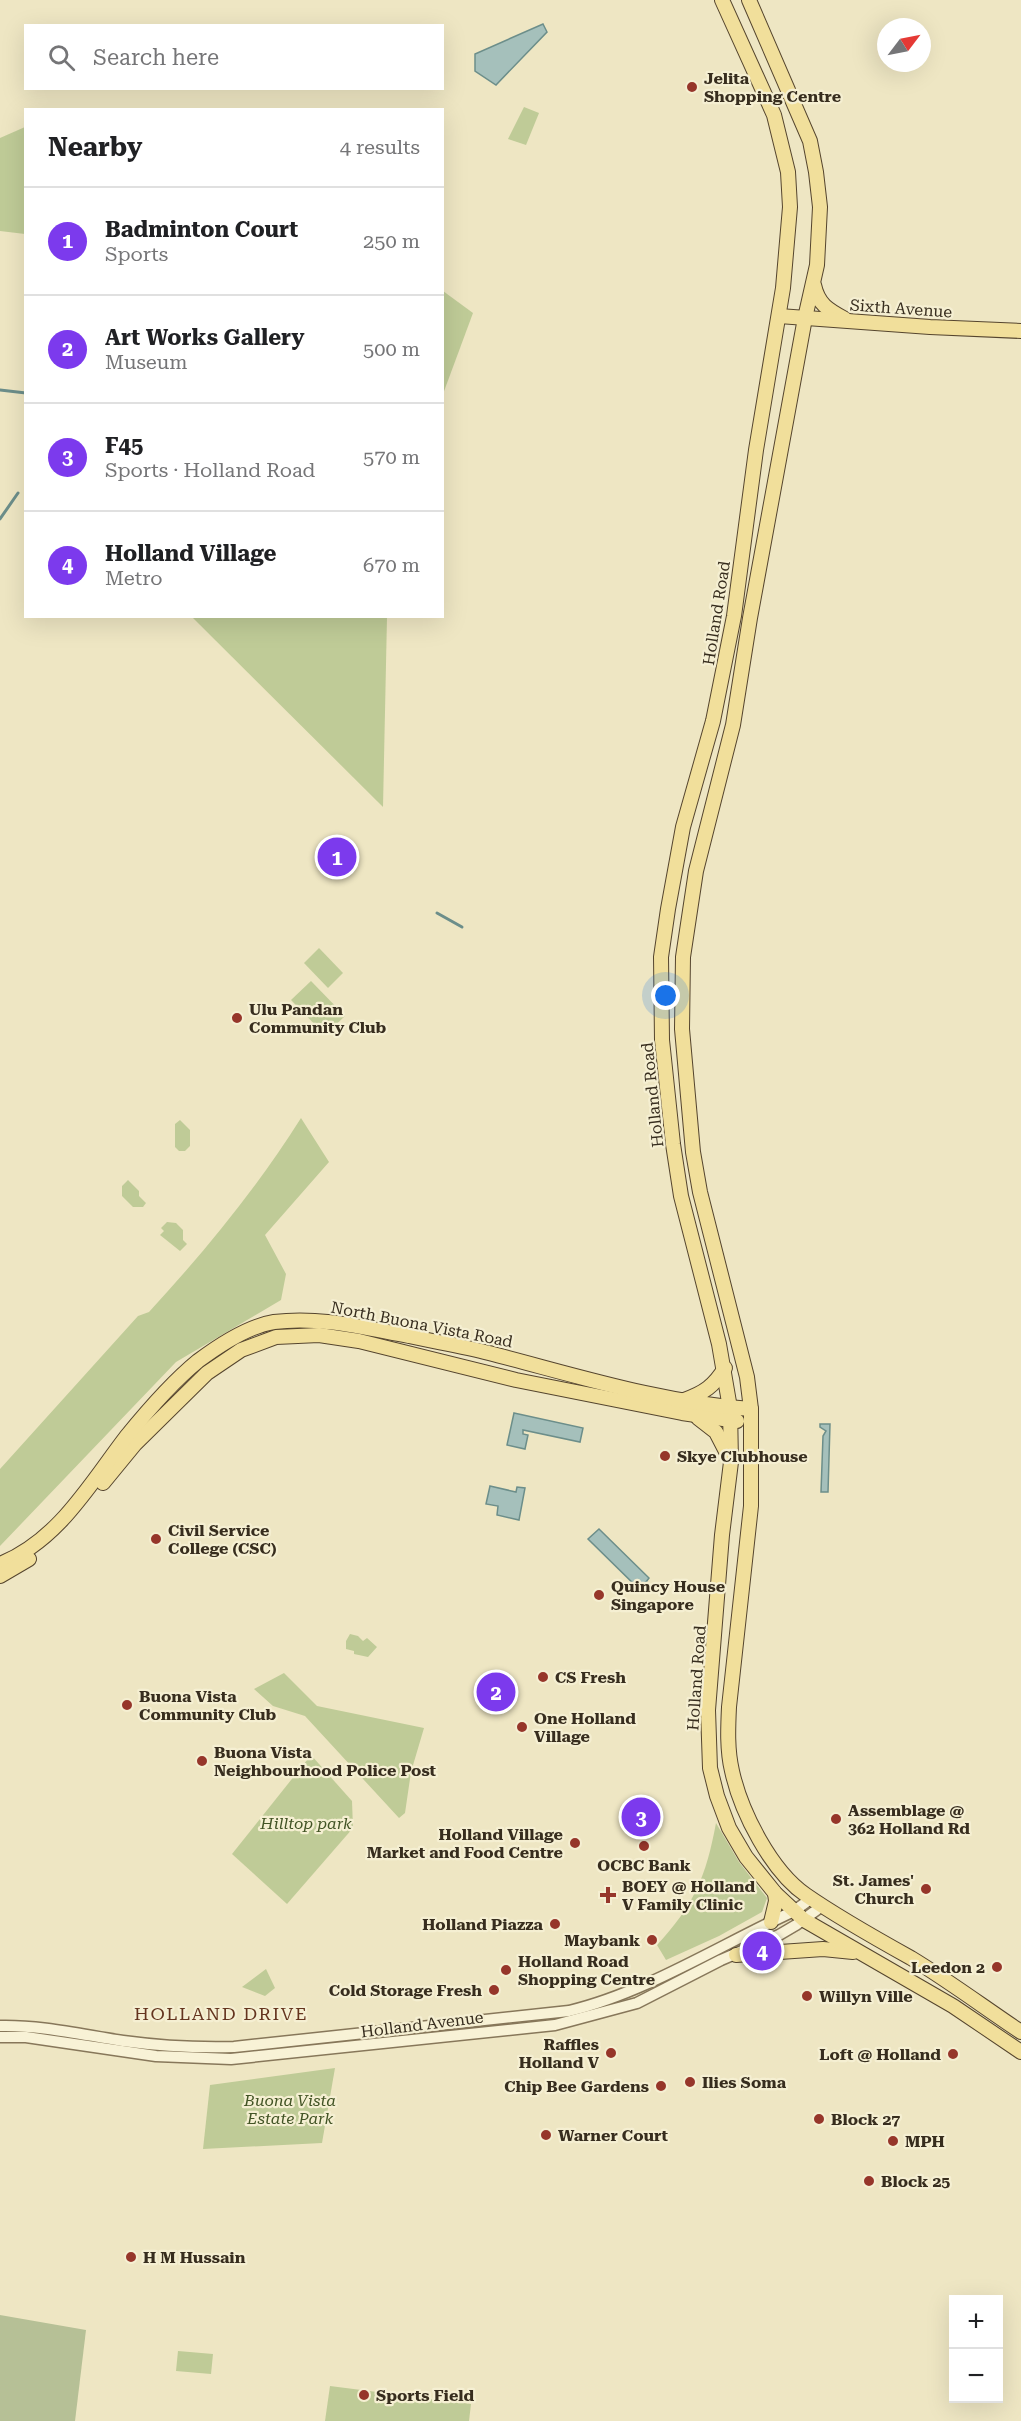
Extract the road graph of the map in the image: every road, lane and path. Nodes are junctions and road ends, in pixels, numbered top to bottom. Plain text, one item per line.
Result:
1 (722, 0) edge
2 (749, 0) edge
3 (770, 49) junction
4 (765, 94) junction
5 (814, 285) junction
6 (779, 316) junction
7 (805, 318) junction
8 (850, 322) junction
9 (1021, 331) edge
10 (725, 1368) junction
11 (684, 1400) junction
12 (730, 1414) junction
13 (694, 1415) junction
14 (751, 1416) junction
15 (731, 1462) junction
16 (6, 1566) edge
17 (0, 1576) edge
18 (0, 1587) edge
19 (775, 1893) junction
20 (817, 1902) junction
21 (799, 1915) junction
22 (771, 1922) junction
23 (861, 1953) junction
24 (736, 1954) junction
25 (0, 2026) edge
26 (1021, 2032) edge
27 (0, 2037) edge
28 (125, 2046) junction
29 (1021, 2052) edge

1 - 4 main road, Holland Road
2 - 3 main road, Holland Road
3 - 4 main road
3 - 5 main road, Holland Road
4 - 6 main road, Holland Road
5 - 7 main road, Holland Road
5 - 8 main road
6 - 7 main road, Sixth Avenue
6 - 10 main road, Holland Road
7 - 8 main road, Sixth Avenue
7 - 14 main road, Holland Road
8 - 9 main road, Sixth Avenue
10 - 11 main road
10 - 12 main road, Holland Road
11 - 12 main road, North Buona Vista Road
11 - 16 main road, North Buona Vista Road
12 - 13 main road, North Buona Vista Road
12 - 14 main road, North Buona Vista Road
12 - 15 main road, Holland Road
13 - 15 main road
13 - 16 main road, North Buona Vista Road
14 - 20 main road, Holland Road
15 - 19 main road, Holland Road
16 - 17 main road, North Buona Vista Road
16 - 18 main road
19 - 21 main road, Holland Road
19 - 22 main road
20 - 21 street, Holland Avenue
20 - 26 main road, Holland Road
21 - 22 street, Holland Avenue
21 - 23 main road, Holland Road
21 - 24 street, Holland Avenue
22 - 28 street, Holland Avenue
23 - 24 main road
23 - 29 main road, Holland Road
24 - 28 street, Holland Avenue
25 - 28 street, Holland Avenue
27 - 28 street, Holland Avenue

